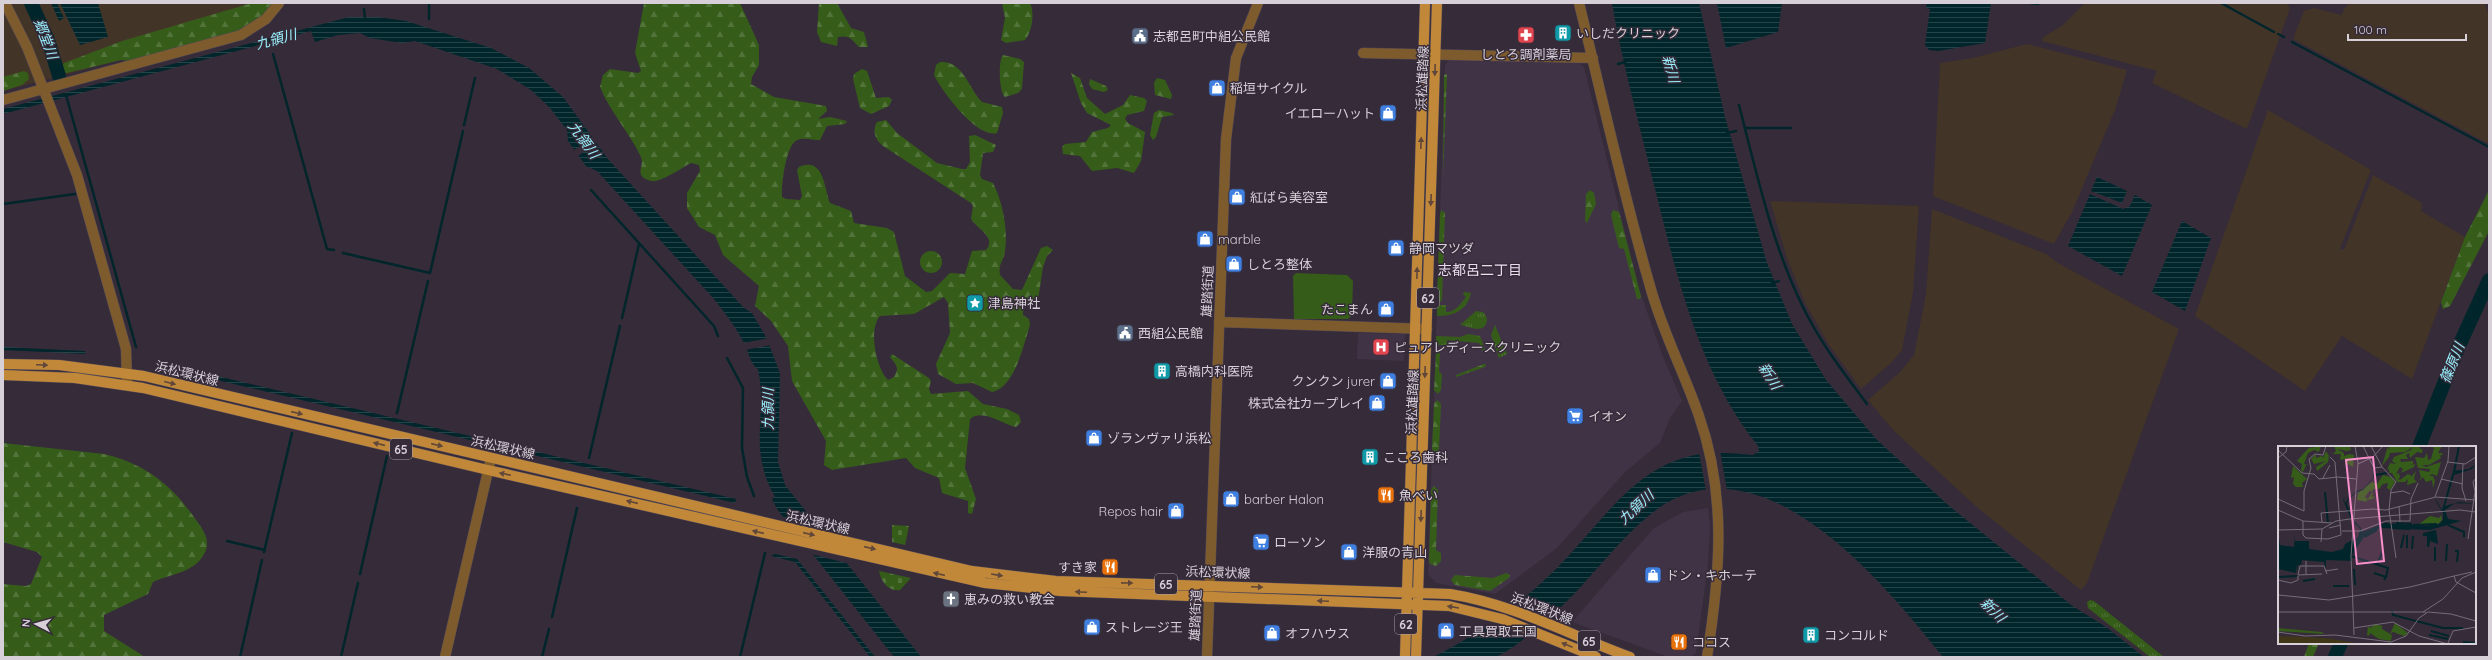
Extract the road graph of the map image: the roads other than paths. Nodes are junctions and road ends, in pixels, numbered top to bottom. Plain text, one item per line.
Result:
1 (5, 3) edge
2 (279, 3) edge
3 (1258, 3) edge
4 (1425, 3) edge
5 (1437, 3) edge
6 (1579, 3) edge
7 (1363, 53) dead end
8 (1424, 54) junction
9 (1435, 54) junction
10 (1593, 58) junction
11 (45, 90) junction
12 (3, 100) edge
13 (1219, 322) junction
14 (1416, 329) junction
15 (1427, 329) junction
16 (3, 364) edge
17 (126, 372) junction
18 (3, 375) edge
19 (127, 385) junction
20 (491, 458) junction
21 (488, 470) junction
22 (1210, 585) junction
23 (1407, 592) junction
24 (1418, 592) junction
25 (1209, 598) junction
26 (1406, 604) junction
27 (1418, 604) junction
28 (445, 657) edge
29 (1207, 657) edge
30 (1405, 657) edge
31 (1416, 657) edge
32 (1596, 657) edge
33 (1630, 657) edge
34 (1707, 657) edge

1 - 11 street
2 - 11 street
3 - 13 street, 雄踏街道
4 - 8 main road, 浜松雄踏線 / 62
5 - 9 main road, 浜松雄踏線 / 62
6 - 10 street
7 - 8 street
8 - 9 street
14 -> 8 main road, 浜松雄踏線 / 62
9 - 10 street
9 -> 15 main road, 浜松雄踏線 / 62
10 - 34 street
11 - 12 street
11 - 17 street
13 - 14 street
13 - 22 street, 雄踏街道
14 - 15 street
14 - 23 main road, 浜松雄踏線 / 62
15 -> 24 main road, 浜松雄踏線 / 62
16 -> 17 main road, 浜松環状線 / 65
17 - 19 street
17 -> 20 main road, 浜松環状線 / 65
18 - 19 main road, 浜松環状線 / 65
21 -> 19 main road, 浜松環状線 / 65
20 - 21 street
20 -> 22 main road, 浜松環状線 / 65
25 -> 21 main road, 浜松環状線 / 65
21 - 28 street
22 -> 23 main road, 浜松環状線 / 65
22 - 25 street, 雄踏街道
23 - 24 main road, 浜松環状線 / 65
23 - 26 main road, 浜松雄踏線 / 62
24 - 27 main road, 浜松雄踏線 / 62
24 - 33 main road, 浜松環状線 / 65
26 -> 25 main road, 浜松環状線 / 65
25 - 29 street, 雄踏街道
26 - 27 main road, 浜松環状線 / 65
26 - 30 main road, 浜松雄踏線 / 62
27 - 31 main road, 浜松雄踏線 / 62
32 -> 27 main road, 浜松環状線 / 65

